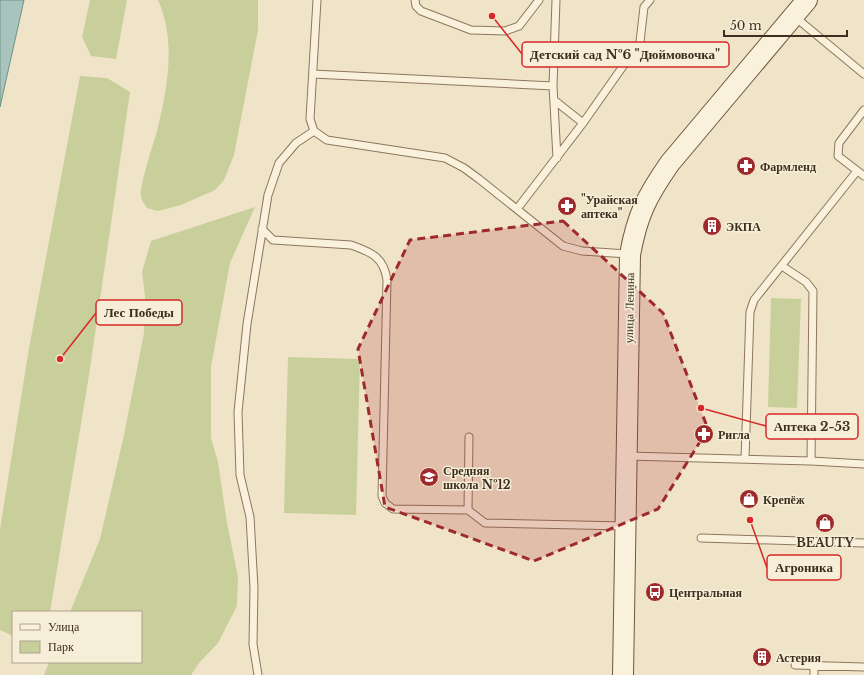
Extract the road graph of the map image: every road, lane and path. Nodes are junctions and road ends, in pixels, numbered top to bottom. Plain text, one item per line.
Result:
1 (317, 0) edge
2 (415, 0) edge
3 (539, 0) edge
4 (556, 0) edge
5 (650, 0) edge
6 (806, 0) edge
7 (794, 15) junction
8 (313, 74) junction
9 (864, 74) edge
10 (553, 86) junction
11 (554, 100) junction
12 (864, 110) edge
13 (583, 123) junction
14 (314, 131) junction
15 (557, 158) junction
16 (857, 171) junction
17 (864, 176) edge
18 (517, 209) junction
19 (262, 229) junction
20 (630, 255) junction
21 (782, 266) junction
22 (469, 437) dead end
23 (626, 456) junction
24 (745, 459) junction
25 (811, 461) junction
26 (864, 464) edge
27 (468, 510) junction
28 (625, 526) junction
29 (701, 538) dead end
30 (864, 543) edge
31 (795, 665) dead end
32 (814, 666) junction
33 (864, 667) edge
34 (258, 675) edge
35 (623, 675) edge
36 (814, 675) edge

1 - 8 lane
2 - 3 lane
4 - 10 lane
5 - 13 lane
6 - 7 main road, улица Ленина
7 - 9 lane
7 - 20 main road, улица Ленина
8 - 10 lane
8 - 14 lane
10 - 11 lane
11 - 13 lane
11 - 15 lane
12 - 16 lane
13 - 15 lane
14 - 18 lane
14 - 19 lane
15 - 18 lane
16 - 17 lane
16 - 21 lane
18 - 20 lane
19 - 27 lane
19 - 34 lane
20 - 23 main road, улица Ленина
21 - 24 lane
21 - 25 lane
22 - 27 lane
23 - 24 lane
23 - 28 main road, улица Ленина
24 - 25 lane
25 - 26 lane
27 - 28 lane
28 - 35 main road, улица Ленина
29 - 30 lane
31 - 32 lane
32 - 33 lane
32 - 36 lane

